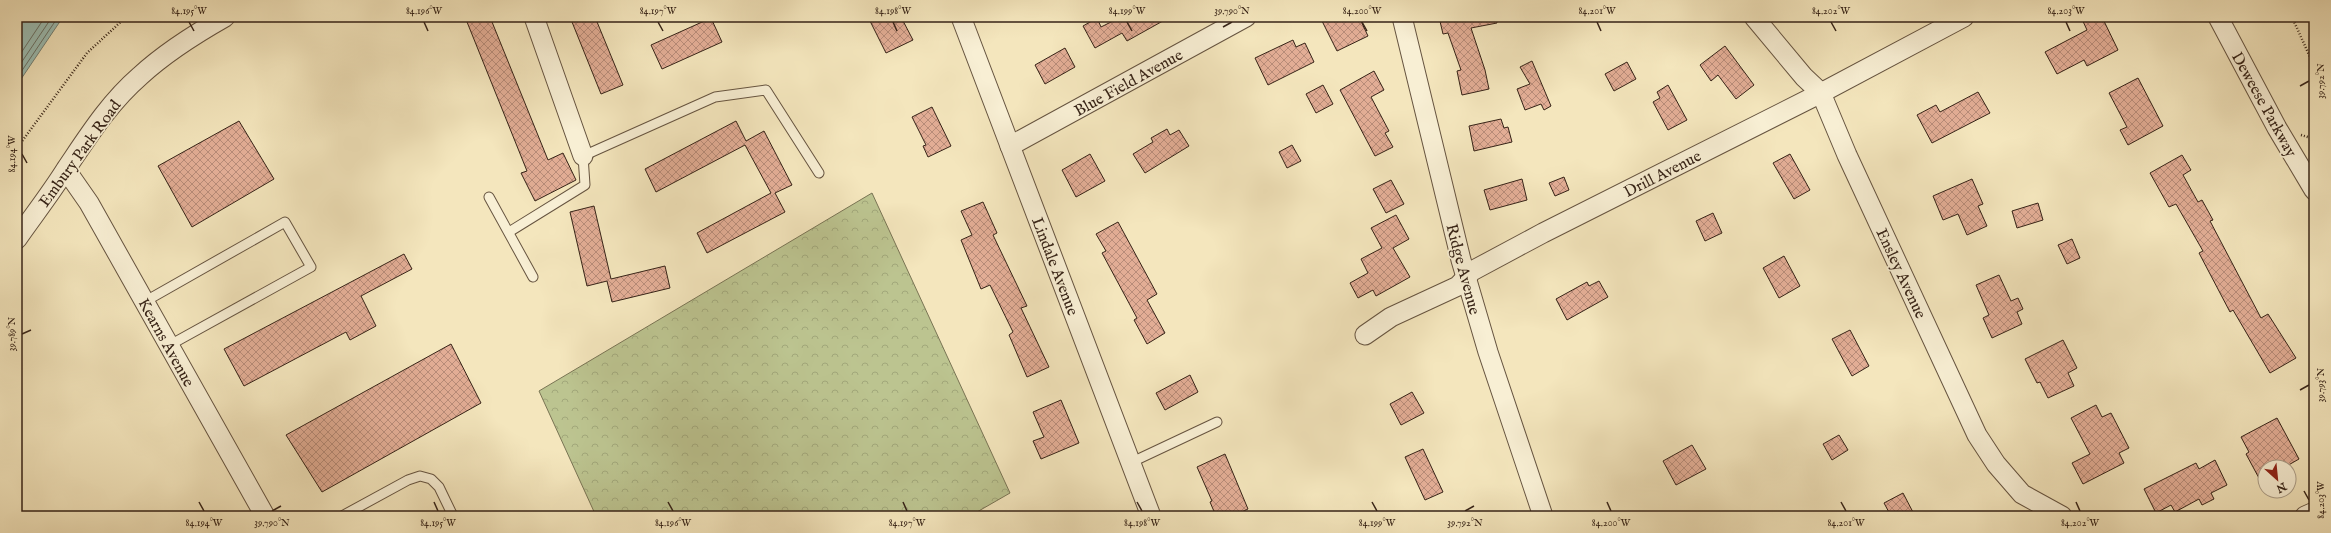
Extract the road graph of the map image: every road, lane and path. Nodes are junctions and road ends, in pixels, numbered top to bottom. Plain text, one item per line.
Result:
1 (126, 17) edge
2 (225, 17) edge
3 (534, 17) edge
4 (961, 17) edge
5 (1246, 17) edge
6 (1402, 17) edge
7 (1754, 17) edge
8 (1964, 17) edge
9 (2218, 17) edge
10 (2292, 17) edge
11 (2314, 66) edge
12 (1821, 93) junction
13 (1010, 146) junction
14 (17, 148) edge
15 (583, 156) junction
16 (66, 170) junction
17 (818, 172) dead end
18 (2314, 190) edge
19 (489, 197) dead end
20 (509, 232) junction
21 (17, 239) edge
22 (533, 276) dead end
23 (1466, 278) junction
24 (144, 302) junction
25 (1365, 335) dead end
26 (168, 346) junction
27 (1217, 422) dead end
28 (1132, 462) junction
29 (2314, 512) edge
30 (265, 516) edge
31 (342, 516) edge
32 (453, 516) edge
33 (1151, 516) edge
34 (1543, 516) edge
35 (2062, 516) edge
36 (2305, 516) edge

1 - 14 path
2 - 16 street, Embury Park Road
3 - 15 street
4 - 13 street, Lindale Avenue
5 - 13 street, Blue Field Avenue
6 - 23 street, Ridge Avenue
7 - 12 street, Ensley Avenue
8 - 12 street, Drill Avenue
9 - 18 street, Deweese Parkway
10 - 11 path
12 - 23 street, Drill Avenue
12 - 35 street, Ensley Avenue
13 - 28 street, Lindale Avenue
15 - 17 lane
15 - 20 lane
16 - 21 street, Embury Park Road
16 - 24 street, Kearns Avenue
19 - 20 lane
20 - 22 lane
23 - 25 street, Drill Avenue
23 - 34 street, Ridge Avenue
24 - 26 street, Kearns Avenue
24 - 26 lane
26 - 30 street, Kearns Avenue
27 - 28 lane
28 - 33 street, Lindale Avenue
29 - 36 street
31 - 32 lane

